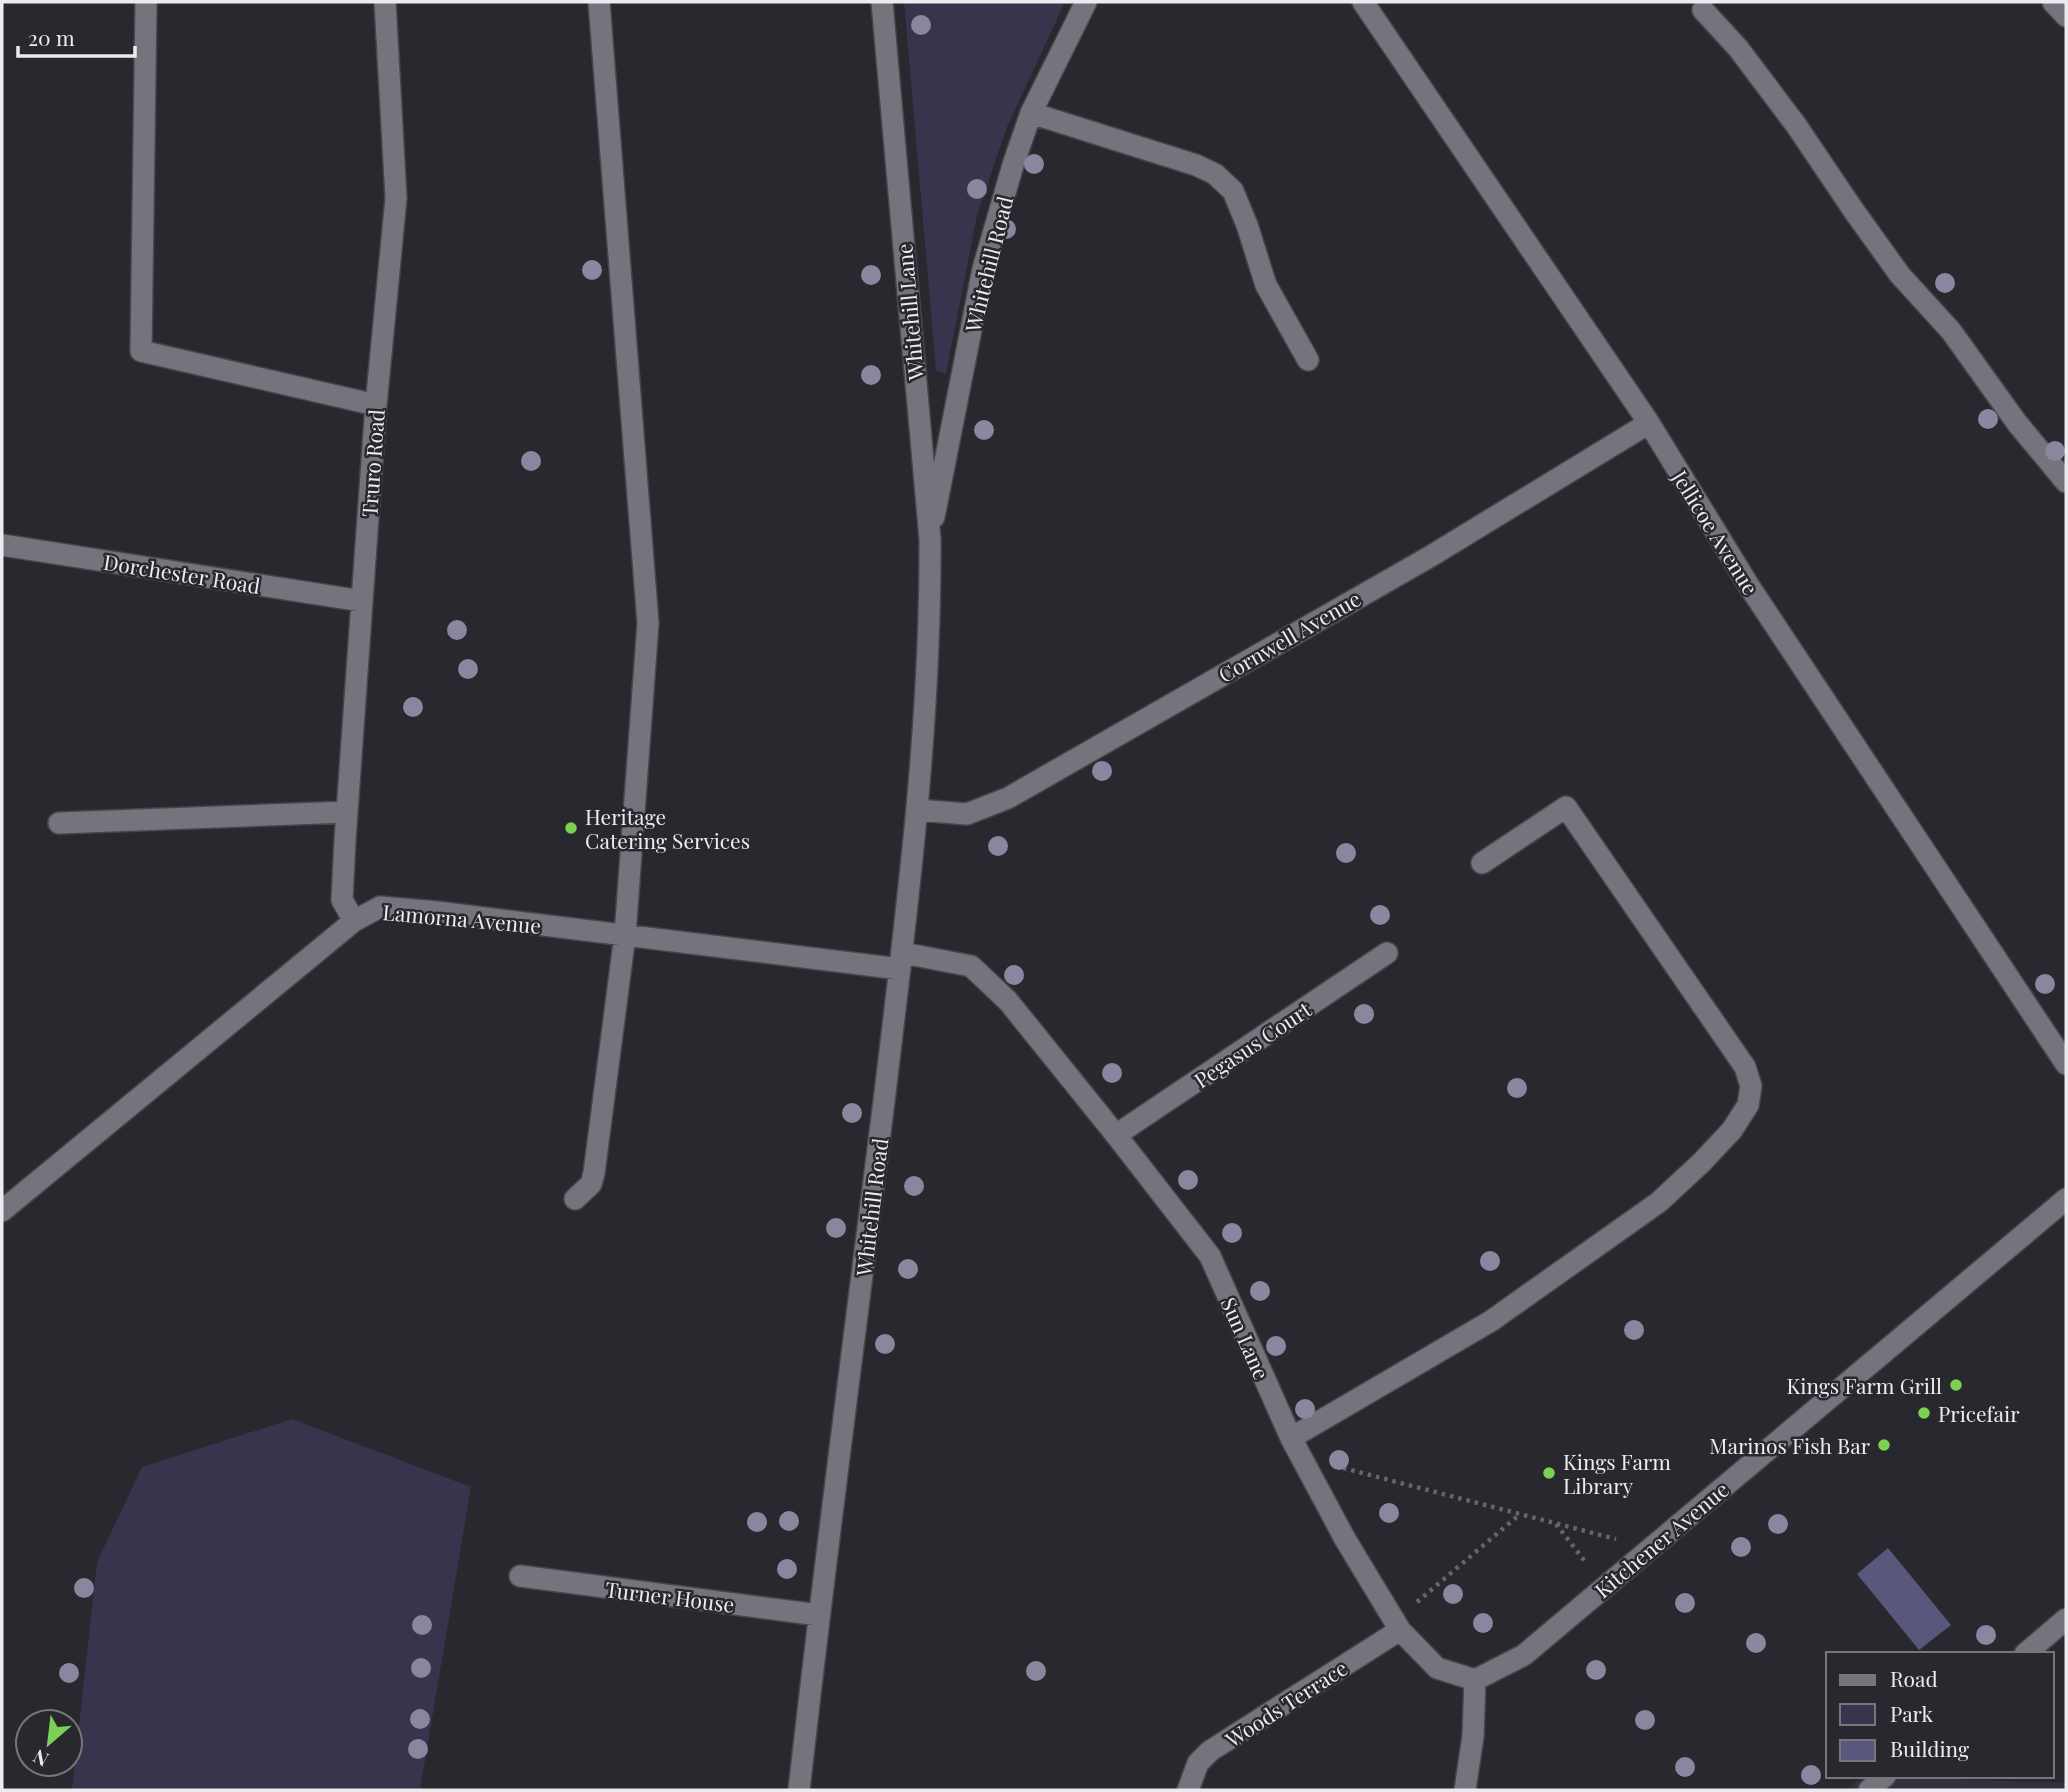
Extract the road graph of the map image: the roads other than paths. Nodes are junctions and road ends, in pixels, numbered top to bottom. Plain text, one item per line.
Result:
1 (146, 2) edge
2 (385, 2) edge
3 (599, 2) edge
4 (882, 2) edge
5 (1086, 2) edge
6 (1363, 2) edge
7 (2053, 2) edge
8 (1703, 10) dead end
9 (2066, 16) edge
10 (1031, 113) junction
11 (1308, 360) dead end
12 (376, 405) junction
13 (1649, 423) junction
14 (2066, 482) edge
15 (930, 539) junction
16 (2, 545) edge
17 (362, 601) junction
18 (930, 622) joint
19 (918, 810) junction
20 (347, 812) junction
21 (59, 823) dead end
22 (1482, 863) dead end
23 (354, 921) junction
24 (625, 935) junction
25 (1387, 953) dead end
26 (902, 961) junction
27 (2066, 1064) edge
28 (1116, 1135) junction
29 (575, 1199) dead end
30 (2066, 1199) edge
31 (2, 1211) edge
32 (1296, 1448) junction
33 (520, 1576) dead end
34 (819, 1615) junction
35 (2066, 1619) edge
36 (1397, 1626) junction
37 (2027, 1652) edge
38 (1475, 1680) junction
39 (1883, 1778) edge
40 (799, 1790) edge
41 (1188, 1790) edge
42 (1465, 1790) edge
43 (1869, 1790) edge

1 - 12 street
2 - 12 street, Truro Road
3 - 24 street
4 - 15 street, Whitehill Lane
5 - 10 street, Whitehill Road
6 - 13 street, Jellicoe Avenue
7 - 9 street
8 - 14 street
10 - 11 street
10 - 15 street, Whitehill Road
12 - 17 street, Truro Road
13 - 19 street, Cornwell Avenue
13 - 27 street, Jellicoe Avenue
15 - 18 street, Whitehill Lane
16 - 17 street, Dorchester Road
17 - 20 street, Truro Road
18 - 19 street, Whitehill Road
19 - 26 street, Whitehill Road
20 - 21 street
20 - 23 street, Truro Road
22 - 32 street
23 - 24 street, Lamorna Avenue
23 - 31 street, Lamorna Avenue
24 - 26 street, Lamorna Avenue
24 - 29 street
25 - 28 street, Pegasus Court
26 - 28 street, Sun Lane
26 - 34 street, Whitehill Road
28 - 32 street, Sun Lane
30 - 38 street, Kitchener Avenue
32 - 36 street, Sun Lane
33 - 34 street, Turner House
34 - 40 street, Whitehill Road
35 - 37 street
36 - 38 street, Sun Lane
36 - 41 street, Woods Terrace
38 - 42 street
39 - 43 street

